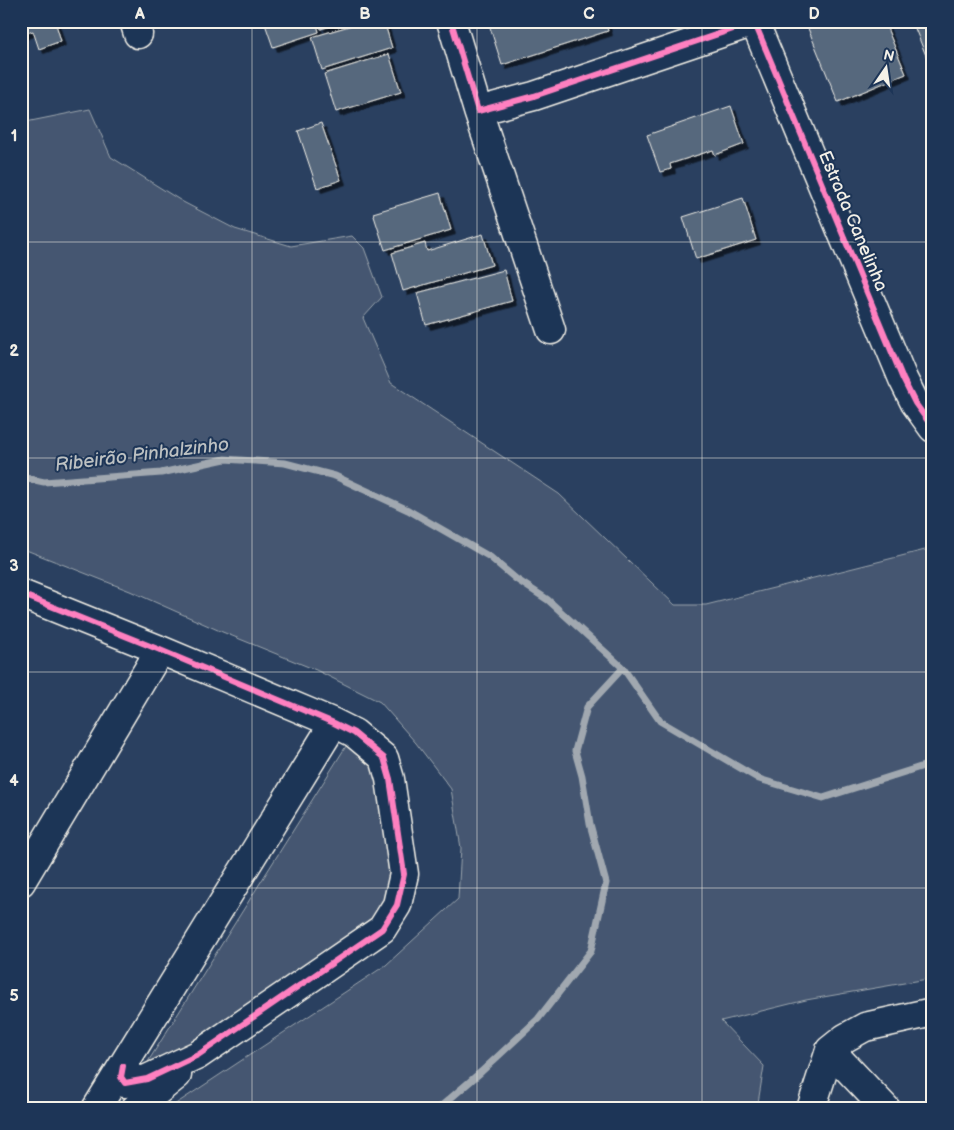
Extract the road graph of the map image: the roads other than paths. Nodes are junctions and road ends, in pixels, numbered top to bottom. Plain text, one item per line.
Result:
1 (451, 21) edge
2 (754, 21) edge
3 (478, 111) junction
4 (551, 330) dead end
5 (933, 428) edge
6 (21, 594) edge
7 (160, 650) junction
8 (334, 724) junction
9 (21, 882) edge
10 (933, 1012) edge
11 (830, 1050) junction
12 (198, 1055) junction
13 (122, 1066) junction
14 (96, 1109) edge
15 (135, 1109) edge
16 (811, 1109) edge
17 (886, 1109) edge

1 - 3 street
2 - 3 street
2 - 5 street, Estrada Canelinha
3 - 4 street
6 - 7 street
7 - 8 street
7 - 9 street
8 - 12 street
8 - 13 street
10 - 11 street
11 - 16 street
11 - 17 street
12 - 13 street
12 - 15 street
13 - 14 street

